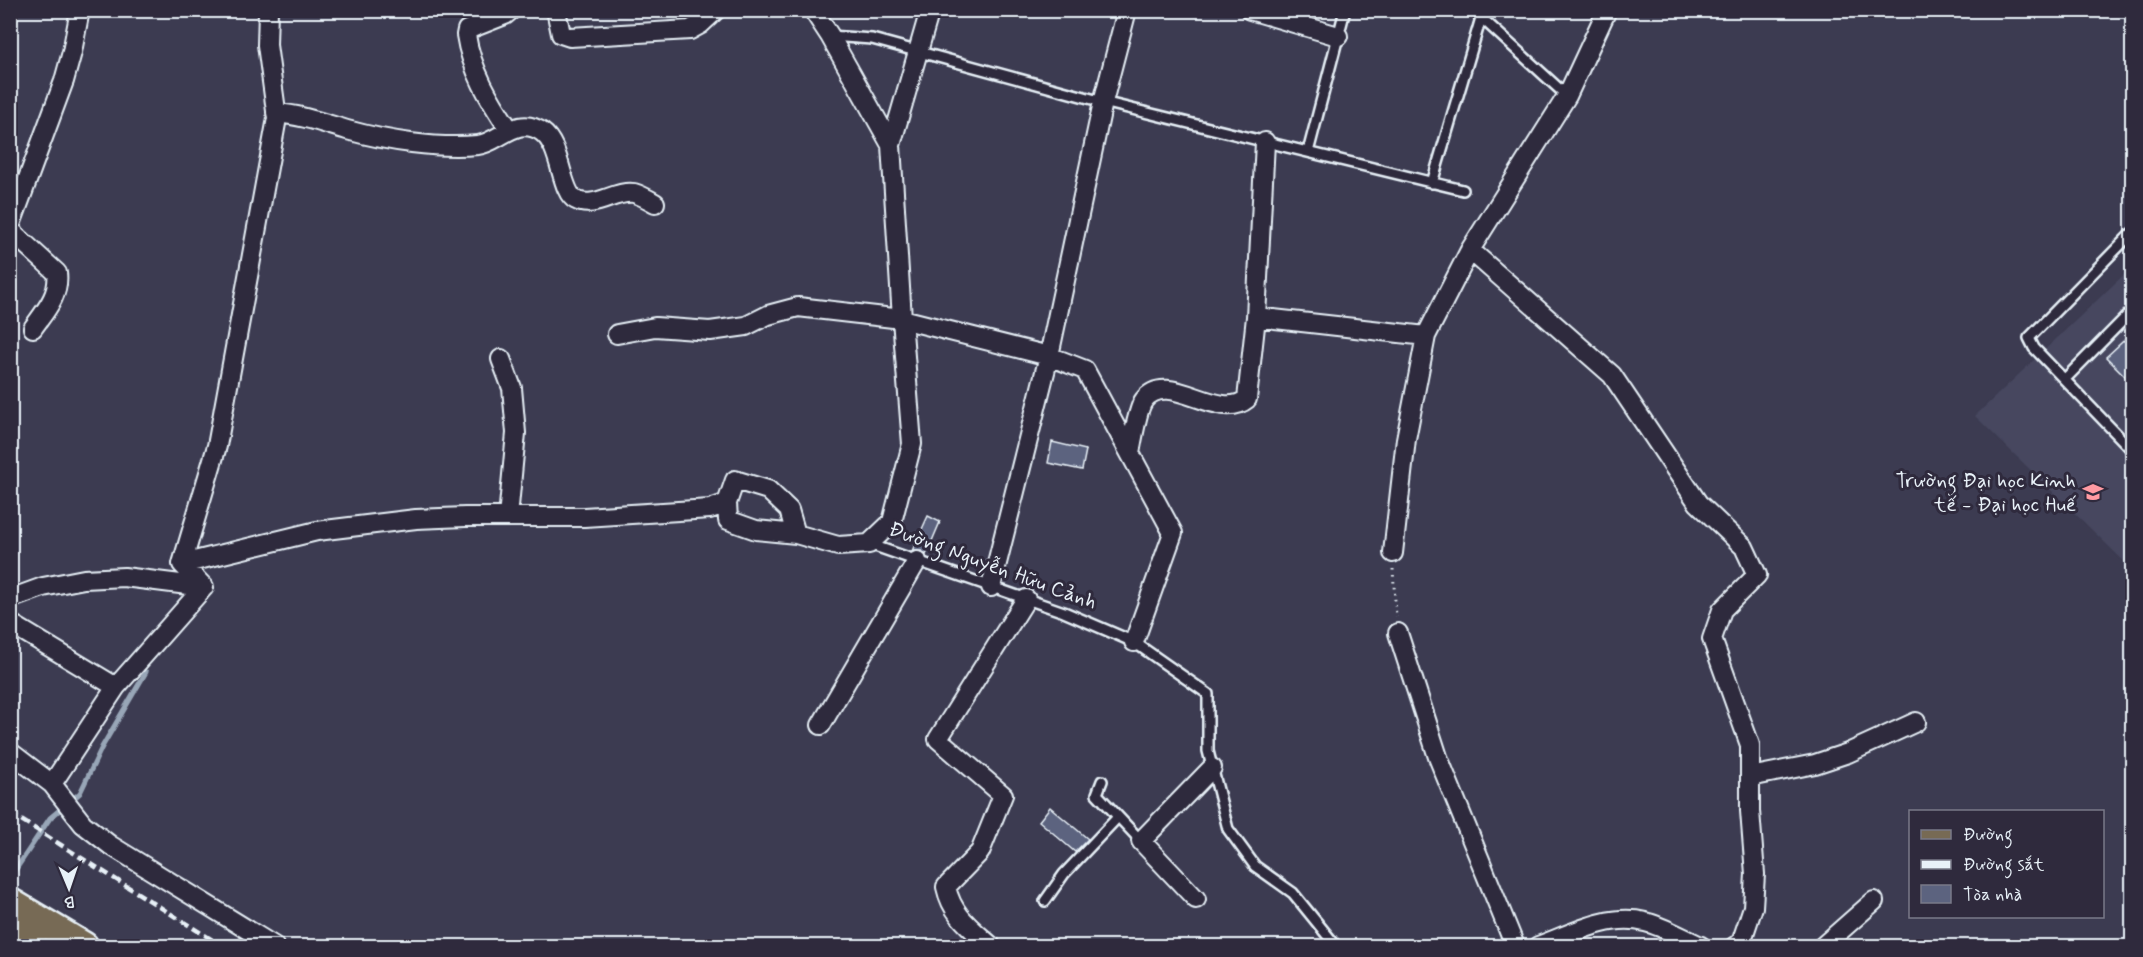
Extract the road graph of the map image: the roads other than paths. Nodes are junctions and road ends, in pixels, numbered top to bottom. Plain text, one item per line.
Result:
1 (80, 10) edge
2 (268, 10) edge
3 (512, 10) edge
4 (556, 10) edge
5 (716, 10) edge
6 (813, 10) edge
7 (930, 10) edge
8 (1127, 10) edge
9 (1250, 10) edge
10 (1345, 10) edge
11 (1473, 10) edge
12 (1607, 10) edge
13 (1481, 18) junction
14 (830, 36) junction
15 (1338, 36) junction
16 (918, 51) junction
17 (1567, 96) junction
18 (1103, 102) junction
19 (276, 113) junction
20 (509, 129) junction
21 (1265, 142) junction
22 (891, 145) junction
23 (1308, 152) junction
24 (1432, 183) junction
25 (1463, 190) dead end
26 (655, 203) dead end
27 (10, 229) edge
28 (2133, 233) edge
29 (1470, 250) junction
30 (2133, 311) edge
31 (1256, 317) junction
32 (902, 319) junction
33 (33, 328) dead end
34 (617, 334) dead end
35 (1426, 336) junction
36 (1049, 356) junction
37 (501, 359) dead end
38 (2065, 379) junction
39 (2133, 450) edge
40 (1130, 453) junction
41 (727, 503) junction
42 (508, 517) junction
43 (796, 534) junction
44 (869, 544) junction
45 (1393, 552) road end
46 (917, 561) junction
47 (182, 564) junction
48 (204, 587) junction
49 (991, 587) junction
50 (10, 599) edge
51 (1026, 599) junction
52 (10, 623) edge
53 (1398, 633) road end
54 (1134, 642) junction
55 (116, 687) junction
56 (1916, 722) dead end
57 (821, 725) dead end
58 (10, 752) edge
59 (1212, 768) junction
60 (1750, 777) junction
61 (1102, 781) dead end
62 (53, 785) junction
63 (1118, 817) junction
64 (1141, 841) junction
65 (1196, 899) dead end
66 (1046, 901) dead end
67 (1874, 901) dead end
68 (20, 926) edge
69 (84, 946) edge
70 (274, 946) edge
71 (991, 946) edge
72 (1336, 946) edge
73 (1515, 946) edge
74 (1538, 946) edge
75 (1701, 946) edge
76 (1740, 946) edge
77 (1823, 946) edge

1 - 27 street
2 - 19 street
3 - 20 street
4 - 5 street
6 - 14 street, Đường Nguyễn Hữu Cảnh
7 - 16 street
8 - 18 street
9 - 15 street
10 - 15 lane
11 - 13 lane
12 - 17 street
13 - 17 lane
13 - 24 lane
14 - 16 lane
14 - 22 street, Đường Nguyễn Hữu Cảnh
15 - 23 lane
16 - 18 lane
16 - 22 street
17 - 29 street
18 - 21 lane
18 - 36 street
19 - 20 street
19 - 47 street
20 - 26 street
21 - 23 lane
21 - 31 street
22 - 32 street, Đường Nguyễn Hữu Cảnh
23 - 24 lane
24 - 25 lane
27 - 33 street
28 - 38 lane
29 - 35 street
29 - 60 street
30 - 38 lane
31 - 35 street
31 - 40 street
32 - 34 street
32 - 36 street
32 - 44 street, Đường Nguyễn Hữu Cảnh
35 - 45 street
36 - 40 street
36 - 49 street
37 - 42 street
38 - 39 lane
40 - 54 street
41 - 42 street
41 - 43 street
41 - 43 street
42 - 47 street
43 - 44 street
44 - 46 lane, Đường Nguyễn Hữu Cảnh
46 - 49 lane, Đường Nguyễn Hữu Cảnh
46 - 57 street
47 - 48 street
48 - 50 street
48 - 55 street
49 - 51 lane, Đường Nguyễn Hữu Cảnh
51 - 54 lane, Đường Nguyễn Hữu Cảnh
51 - 71 street
52 - 55 street
53 - 73 street
54 - 59 lane, Đường Nguyễn Hữu Cảnh
55 - 62 street
56 - 60 street
58 - 62 street
59 - 64 street
59 - 72 lane, Đường Nguyễn Hữu Cảnh
60 - 76 street
61 - 63 lane
62 - 70 street
63 - 64 lane
63 - 66 lane
64 - 65 street
67 - 77 street
68 - 69 main road
74 - 75 street

